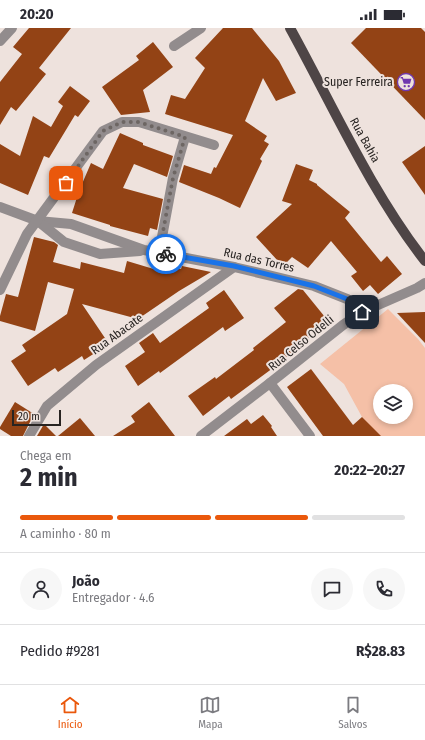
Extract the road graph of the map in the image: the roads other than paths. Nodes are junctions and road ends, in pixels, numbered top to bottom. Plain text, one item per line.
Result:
1 (12, 28) edge
2 (201, 28) edge
3 (290, 28) edge
4 (0, 40) edge
5 (174, 46) dead end
6 (185, 137) junction
7 (214, 145) dead end
8 (0, 207) edge
9 (38, 221) junction
10 (144, 250) junction
11 (159, 253) junction
12 (425, 261) edge
13 (234, 266) junction
14 (425, 283) edge
15 (0, 290) edge
16 (362, 312) junction
17 (270, 383) junction
18 (29, 436) edge
19 (201, 436) edge
20 (310, 436) edge

1 - 4 street
2 - 5 street
3 - 12 main road, Rua Bahia
6 - 7 street
6 - 9 street
6 - 11 street
8 - 9 street, Rua das Torres
9 - 10 street, Rua das Torres
9 - 10 street, Rua das Torres
9 - 15 street
10 - 11 street, Rua das Torres
11 - 13 street, Rua das Torres
13 - 16 street, Rua das Torres
13 - 18 street, Rua Abacate
14 - 16 street, Rua Celso Odelli
16 - 17 street, Rua Celso Odelli
17 - 19 street, Rua Celso Odelli
17 - 20 street

